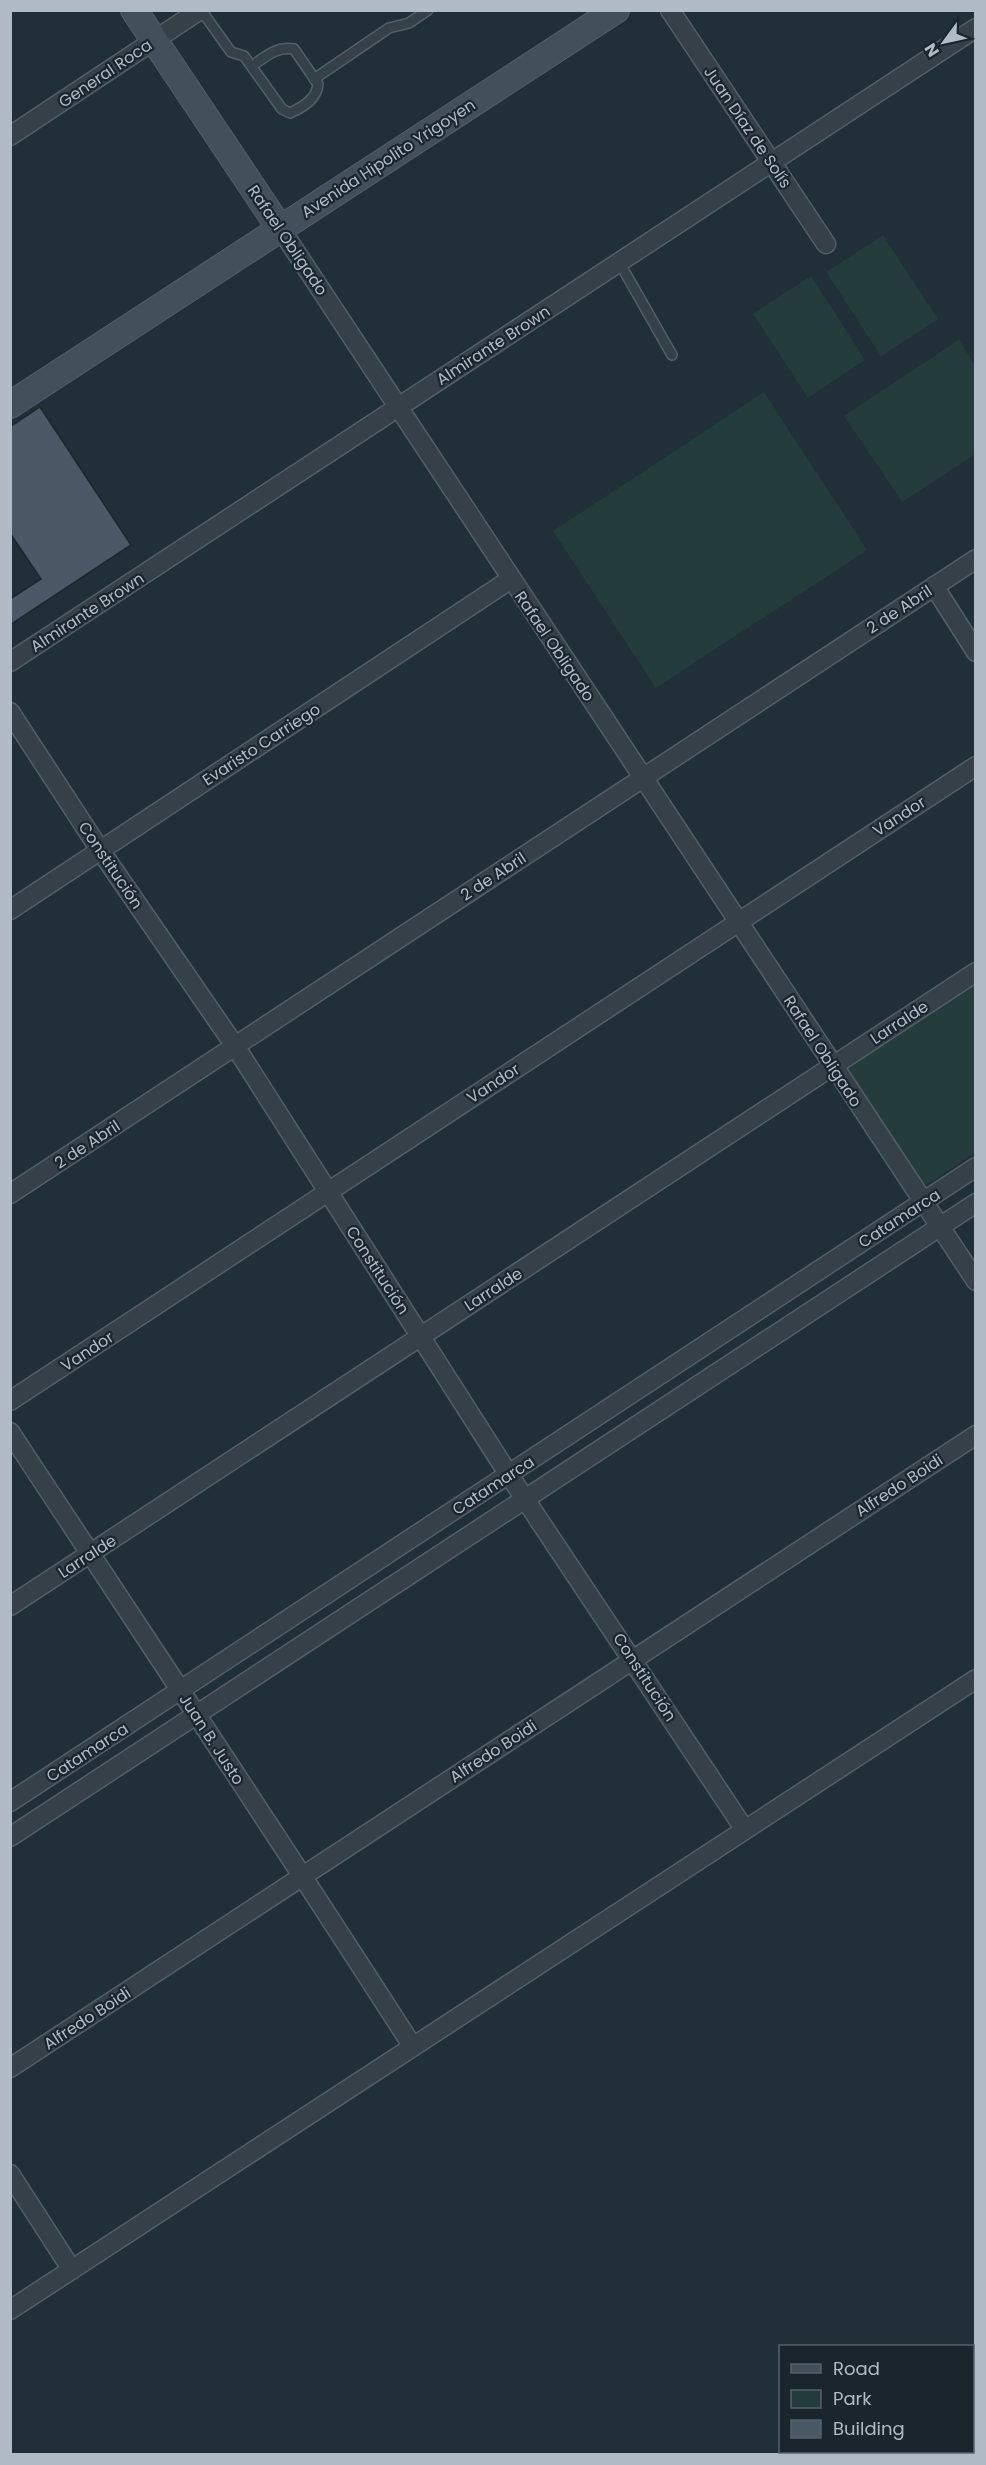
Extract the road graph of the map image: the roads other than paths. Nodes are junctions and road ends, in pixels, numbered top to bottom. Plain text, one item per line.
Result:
1 (134, 10) edge
2 (200, 10) edge
3 (428, 10) edge
4 (589, 10) edge
5 (616, 10) edge
6 (670, 10) edge
7 (975, 28) edge
8 (154, 40) junction
9 (252, 66) junction
10 (314, 79) junction
11 (10, 136) edge
12 (772, 162) junction
13 (276, 223) junction
14 (826, 244) dead end
15 (619, 262) junction
16 (672, 355) dead end
17 (10, 390) edge
18 (10, 405) edge
19 (399, 408) junction
20 (975, 559) edge
21 (511, 579) junction
22 (934, 586) junction
23 (975, 652) edge
24 (10, 662) edge
25 (10, 712) edge
26 (975, 766) edge
27 (643, 777) junction
28 (100, 850) junction
29 (10, 910) edge
30 (738, 922) junction
31 (975, 972) edge
32 (235, 1046) junction
33 (833, 1065) junction
34 (975, 1167) edge
35 (328, 1192) junction
36 (10, 1194) edge
37 (923, 1202) junction
38 (975, 1203) edge
39 (939, 1227) junction
40 (975, 1281) edge
41 (421, 1336) junction
42 (10, 1401) edge
43 (10, 1432) edge
44 (975, 1435) edge
45 (509, 1475) junction
46 (526, 1498) junction
47 (90, 1554) junction
48 (10, 1606) edge
49 (633, 1659) junction
50 (975, 1679) edge
51 (180, 1691) junction
52 (195, 1716) junction
53 (10, 1803) edge
54 (745, 1830) junction
55 (10, 1837) edge
56 (303, 1876) junction
57 (413, 2047) junction
58 (10, 2067) edge
59 (10, 2174) edge
60 (72, 2270) junction
61 (10, 2310) edge

1 - 8 main road, Rafael Obligado
2 - 8 street, General Roca
2 - 9 lane
3 - 10 lane
4 - 13 main road, Avenida Hipolito Yrigoyen
5 - 13 main road, Avenida Hipolito Yrigoyen
6 - 12 street, Juan Díaz de Solís
7 - 12 street, Almirante Brown
8 - 11 street, General Roca
8 - 13 main road, Rafael Obligado
9 - 10 lane
9 - 10 lane
12 - 14 street, Juan Díaz de Solís
12 - 15 street, Almirante Brown
13 - 17 main road, Avenida Hipolito Yrigoyen
13 - 18 main road, Avenida Hipolito Yrigoyen
13 - 19 street, Rafael Obligado
15 - 16 lane
15 - 19 street, Almirante Brown
19 - 21 street, Rafael Obligado
19 - 24 street, Almirante Brown
20 - 22 street, 2 de Abril
21 - 27 street, Rafael Obligado
21 - 28 street, Evaristo Carriego
22 - 23 street
22 - 27 street, 2 de Abril
25 - 28 street, Constitución
26 - 30 street, Vandor
27 - 30 street, Rafael Obligado
27 - 32 street, 2 de Abril
28 - 29 street, Evaristo Carriego
28 - 32 street, Constitución
30 - 33 street, Rafael Obligado
30 - 35 street, Vandor
31 - 33 street, Larralde
32 - 35 street, Constitución
32 - 36 street, 2 de Abril
33 - 37 street, Rafael Obligado
33 - 41 street, Larralde
34 - 37 street, Catamarca
35 - 41 street, Constitución
35 - 42 street, Vandor
37 - 39 street, Rafael Obligado
37 - 45 street, Catamarca
38 - 39 street, Catamarca
39 - 40 street, Rafael Obligado
39 - 46 street, Catamarca
41 - 45 street, Constitución
41 - 47 street, Larralde
43 - 47 street, Juan B. Justo
44 - 49 street, Alfredo Boidi
45 - 46 street, Constitución
45 - 51 street, Catamarca
46 - 49 street, Constitución
46 - 52 street, Catamarca
47 - 48 street, Larralde
47 - 51 street, Juan B. Justo
49 - 54 street, Constitución
49 - 56 street, Alfredo Boidi
50 - 54 street
51 - 52 street, Juan B. Justo
51 - 53 street, Catamarca
52 - 55 street, Catamarca
52 - 56 street, Juan B. Justo
54 - 57 street
56 - 57 street, Juan B. Justo
56 - 58 street, Alfredo Boidi
57 - 60 street
59 - 60 street
60 - 61 street

